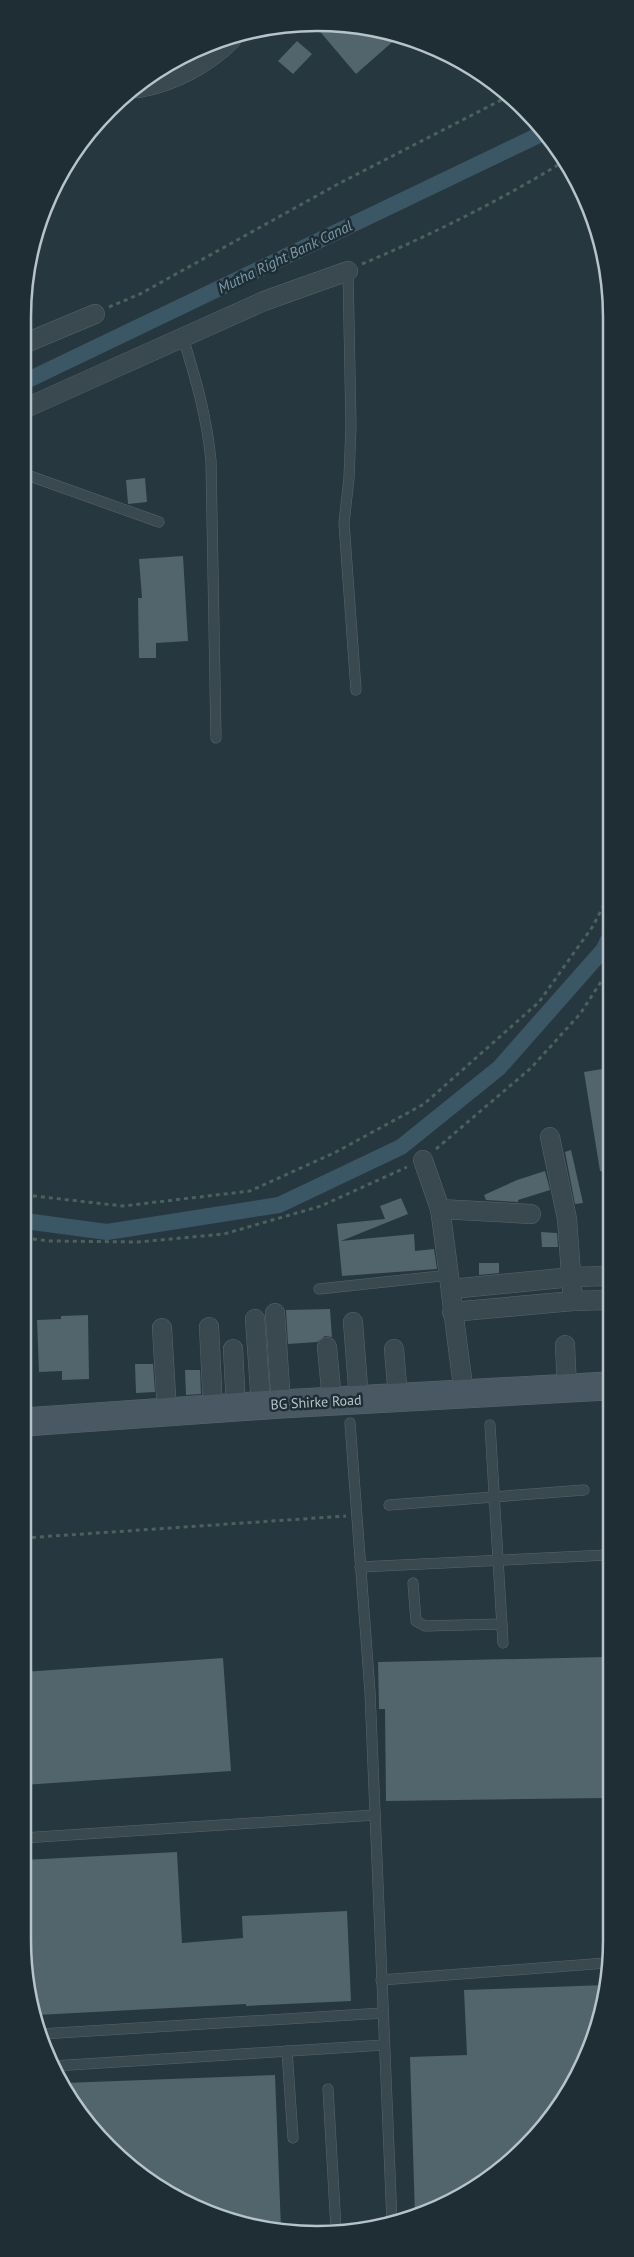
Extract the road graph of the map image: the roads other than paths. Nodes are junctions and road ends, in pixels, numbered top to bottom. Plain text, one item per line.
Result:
1 (223, 47) edge
2 (148, 86) edge
3 (348, 271) joint
4 (95, 314) road end
5 (182, 338) junction
6 (31, 341) edge
7 (31, 406) edge
8 (31, 476) edge
9 (159, 522) dead end
10 (356, 690) dead end
11 (216, 738) dead end
12 (550, 1137) dead end
13 (423, 1160) road end
14 (440, 1209) junction
15 (531, 1214) dead end
16 (603, 1276) edge
17 (572, 1277) junction
18 (450, 1282) junction
19 (319, 1289) dead end
20 (603, 1300) edge
21 (573, 1301) junction
22 (452, 1312) junction
23 (275, 1313) dead end
24 (255, 1319) dead end
25 (353, 1322) dead end
26 (209, 1327) dead end
27 (162, 1328) dead end
28 (565, 1345) dead end
29 (327, 1347) dead end
30 (233, 1349) dead end
31 (394, 1349) dead end
32 (603, 1386) edge
33 (567, 1388) junction
34 (464, 1392) junction
35 (398, 1397) junction
36 (332, 1402) junction
37 (248, 1406) junction
38 (354, 1411) junction
39 (168, 1412) junction
40 (31, 1422) edge
41 (490, 1425) dead end
42 (584, 1490) dead end
43 (494, 1497) junction
44 (389, 1505) dead end
45 (603, 1555) edge
46 (498, 1560) junction
47 (360, 1567) junction
48 (413, 1583) dead end
49 (502, 1624) junction
50 (503, 1643) dead end
51 (375, 1815) junction
52 (31, 1837) edge
53 (602, 1963) edge
54 (381, 1980) junction
55 (383, 2013) junction
56 (47, 2034) edge
57 (384, 2045) junction
58 (287, 2051) junction
59 (61, 2066) edge
60 (328, 2089) dead end
61 (293, 2138) dead end
62 (392, 2216) edge
63 (336, 2225) edge

1 - 2 street
3 - 5 street
3 - 10 lane
4 - 6 street
5 - 7 street
5 - 11 lane
8 - 9 lane
12 - 17 street
13 - 14 street
14 - 15 street
14 - 18 street
16 - 17 street
17 - 18 street
17 - 21 street
18 - 19 lane
18 - 22 street
20 - 21 street
21 - 22 street
22 - 34 street
23 - 37 street
24 - 37 street
25 - 38 street
26 - 37 street
27 - 39 street
28 - 33 street
29 - 36 street
30 - 37 street
31 - 35 street
32 - 33 street, BG Shirke Road
33 - 34 street, BG Shirke Road
34 - 35 street, BG Shirke Road
35 - 38 street, BG Shirke Road
36 - 37 street, BG Shirke Road
36 - 38 street, BG Shirke Road
37 - 39 street, BG Shirke Road
38 - 47 lane
39 - 40 street, BG Shirke Road
41 - 43 lane
42 - 43 lane
43 - 44 lane
43 - 46 lane
45 - 46 lane
46 - 47 lane
46 - 49 lane
47 - 51 lane
48 - 49 lane
49 - 50 lane
51 - 52 lane
51 - 54 lane
53 - 54 lane
54 - 55 lane
55 - 56 lane
55 - 57 lane
57 - 58 lane
57 - 62 lane
58 - 59 lane
58 - 61 lane
60 - 63 lane

